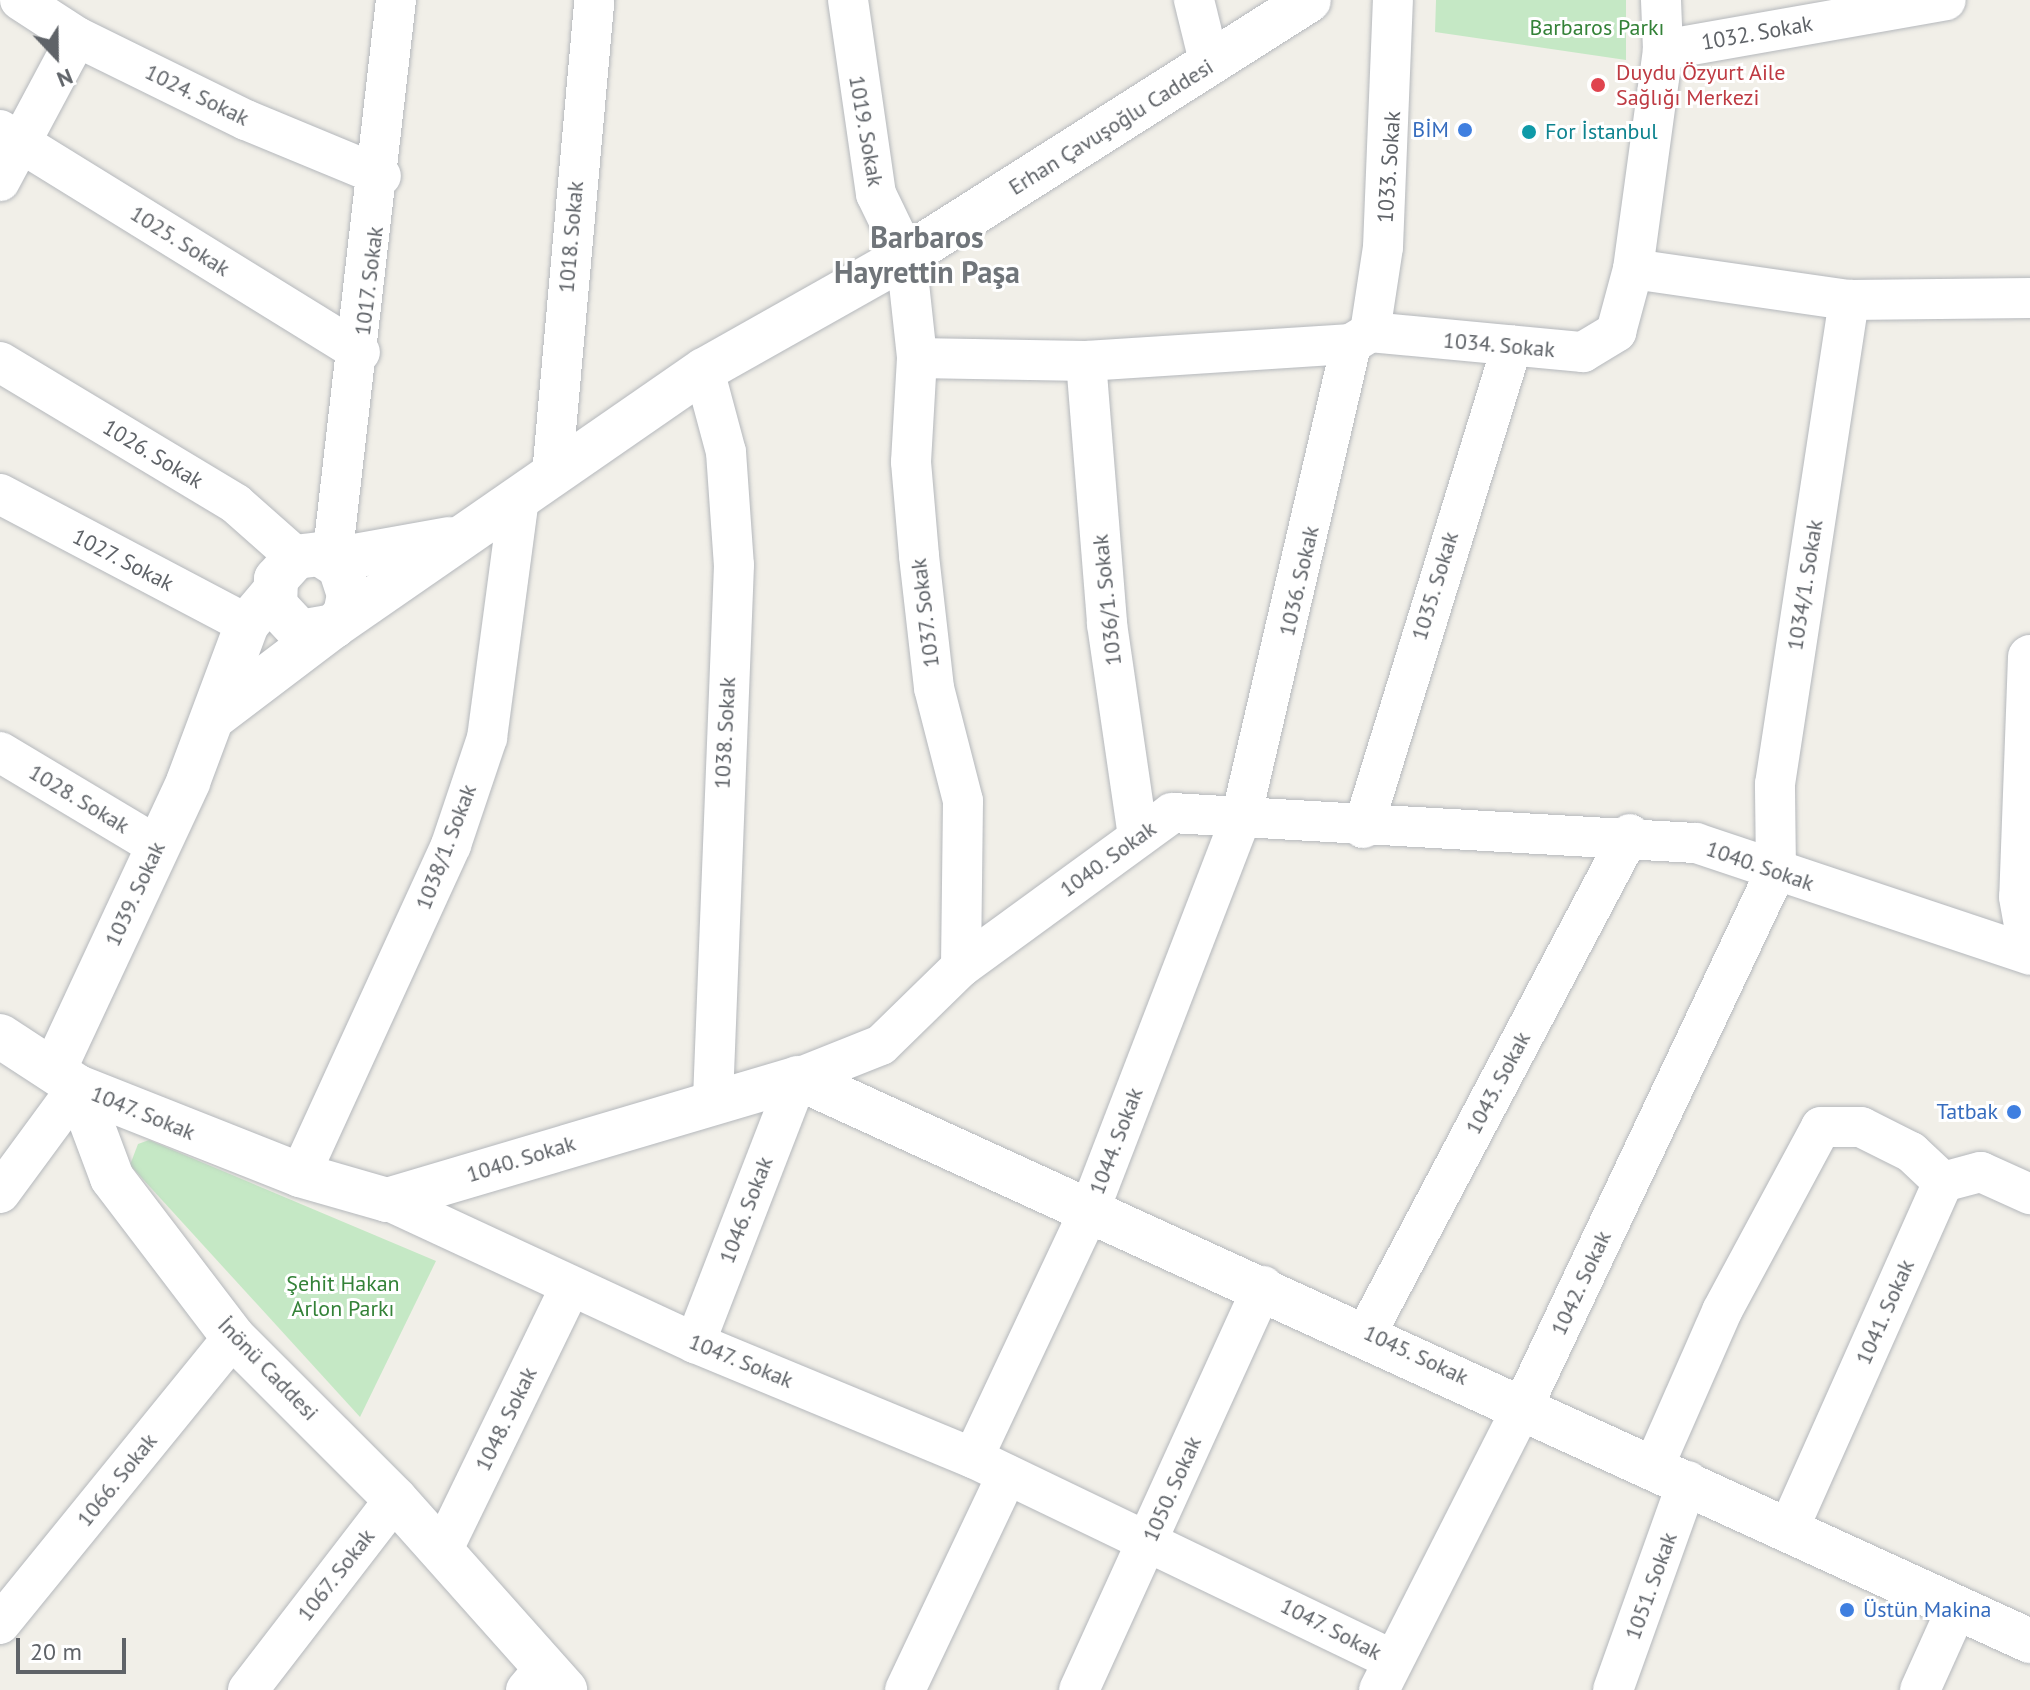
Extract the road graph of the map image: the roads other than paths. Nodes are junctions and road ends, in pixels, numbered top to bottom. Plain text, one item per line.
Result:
1 (20, 0) edge
2 (396, 0) edge
3 (594, 0) edge
4 (848, 0) edge
5 (1194, 0) edge
6 (1309, 0) edge
7 (1393, 0) edge
8 (1661, 0) edge
9 (1946, 0) edge
10 (77, 37) junction
11 (1663, 50) junction
12 (1210, 65) junction
13 (11, 137) edge
14 (381, 176) junction
15 (0, 181) edge
16 (906, 256) junction
17 (1633, 269) junction
18 (2030, 298) edge
19 (1849, 300) junction
20 (1360, 338) junction
21 (1512, 346) junction
22 (360, 352) junction
23 (917, 358) junction
24 (1086, 361) junction
25 (0, 362) edge
26 (704, 370) junction
27 (536, 487) junction
28 (0, 494) edge
29 (467, 533) junction
30 (314, 559) junction
31 (260, 608) junction
32 (334, 626) junction
33 (2029, 670) edge
34 (214, 717) junction
35 (0, 752) edge
36 (1241, 818) junction
37 (1363, 828) junction
38 (1630, 834) junction
39 (1138, 837) junction
40 (157, 846) junction
41 (1776, 871) junction
42 (2025, 897) edge
43 (2030, 947) edge
44 (2030, 955) edge
45 (961, 967) junction
46 (0, 1036) edge
47 (66, 1078) junction
48 (798, 1078) junction
49 (713, 1099) junction
50 (300, 1175) junction
51 (1943, 1182) junction
52 (0, 1193) edge
53 (2030, 1194) edge
54 (387, 1200) junction
55 (1090, 1209) junction
56 (1263, 1286) junction
57 (570, 1287) junction
58 (1367, 1332) junction
59 (233, 1337) junction
60 (695, 1343) junction
61 (1523, 1406) junction
62 (990, 1466) junction
63 (1671, 1473) junction
64 (395, 1499) junction
65 (1789, 1528) junction
66 (1150, 1539) junction
67 (442, 1551) junction
68 (1957, 1608) junction
69 (0, 1624) edge
70 (2030, 1641) edge
71 (1386, 1675) edge
72 (545, 1682) edge
73 (248, 1690) edge
74 (905, 1690) edge
75 (1079, 1690) edge
76 (1613, 1690) edge
77 (1920, 1690) edge

1 - 10 street, 1024. Sokak
2 - 14 street, 1017. Sokak
3 - 27 street, 1018. Sokak
4 - 16 street, 1019. Sokak
5 - 12 street
6 - 12 street, Erhan Çavuşoğlu Caddesi
7 - 20 street, 1033. Sokak
8 - 11 street, 1034. Sokak
9 - 11 street, 1032. Sokak
10 - 13 street
10 - 14 street, 1024. Sokak
11 - 17 street, 1034. Sokak
12 - 16 street, Erhan Çavuşoğlu Caddesi
13 - 15 street
13 - 22 street, 1025. Sokak
14 - 22 street, 1017. Sokak
16 - 23 street, 1037. Sokak
16 - 26 street, Erhan Çavuşoğlu Caddesi
17 - 19 street
17 - 21 street, 1034. Sokak
18 - 19 street
19 - 41 street, 1034/1. Sokak
20 - 21 street, 1034. Sokak
20 - 24 street, 1034. Sokak
20 - 36 street, 1036. Sokak
21 - 37 street, 1035. Sokak
22 - 30 street, 1017. Sokak
23 - 24 street, 1034. Sokak
23 - 45 street, 1037. Sokak
24 - 39 street, 1036/1. Sokak
25 - 30 street, 1026. Sokak
26 - 27 street, Erhan Çavuşoğlu Caddesi
26 - 49 street, 1038. Sokak
27 - 29 street, Erhan Çavuşoğlu Caddesi
27 - 50 street, 1038/1. Sokak
28 - 31 street, 1027. Sokak
29 - 30 street
29 - 32 street
30 - 31 street, 1039. Sokak
30 - 32 street
31 - 32 street
31 - 34 street, 1039. Sokak
32 - 34 street
33 - 42 street
34 - 40 street, 1039. Sokak
35 - 40 street, 1028. Sokak
36 - 37 street, 1040. Sokak
36 - 39 street, 1040. Sokak
36 - 55 street, 1044. Sokak
37 - 38 street, 1040. Sokak
38 - 41 street, 1040. Sokak
38 - 58 street, 1043. Sokak
39 - 45 street, 1040. Sokak
40 - 47 street, 1039. Sokak
41 - 44 street, 1040. Sokak
41 - 61 street, 1042. Sokak
42 - 43 street
45 - 48 street, 1040. Sokak
46 - 47 street
47 - 50 street, 1047. Sokak
47 - 52 street
47 - 59 street, İnönü Caddesi
48 - 49 street, 1040. Sokak
48 - 55 street, 1045. Sokak
48 - 60 street, 1046. Sokak
49 - 54 street, 1040. Sokak
50 - 54 street, 1047. Sokak
51 - 53 street
51 - 63 street, 1051. Sokak
51 - 65 street, 1041. Sokak
54 - 57 street, 1047. Sokak
55 - 56 street, 1045. Sokak
55 - 62 street, 1044. Sokak
56 - 58 street, 1045. Sokak
56 - 66 street, 1050. Sokak
57 - 60 street, 1047. Sokak
57 - 67 street, 1048. Sokak
58 - 61 street, 1045. Sokak
59 - 64 street, İnönü Caddesi
59 - 69 street, 1066. Sokak
60 - 62 street, 1047. Sokak
61 - 63 street, 1045. Sokak
61 - 71 street, 1042. Sokak
62 - 66 street, 1047. Sokak
62 - 74 street, 1044. Sokak
63 - 65 street, 1045. Sokak
63 - 76 street, 1051. Sokak
64 - 67 street, İnönü Caddesi
64 - 73 street, 1067. Sokak
65 - 68 street, 1045. Sokak
66 - 71 street, 1047. Sokak
66 - 75 street, 1050. Sokak
67 - 72 street, İnönü Caddesi
68 - 70 street, 1045. Sokak
68 - 77 street

